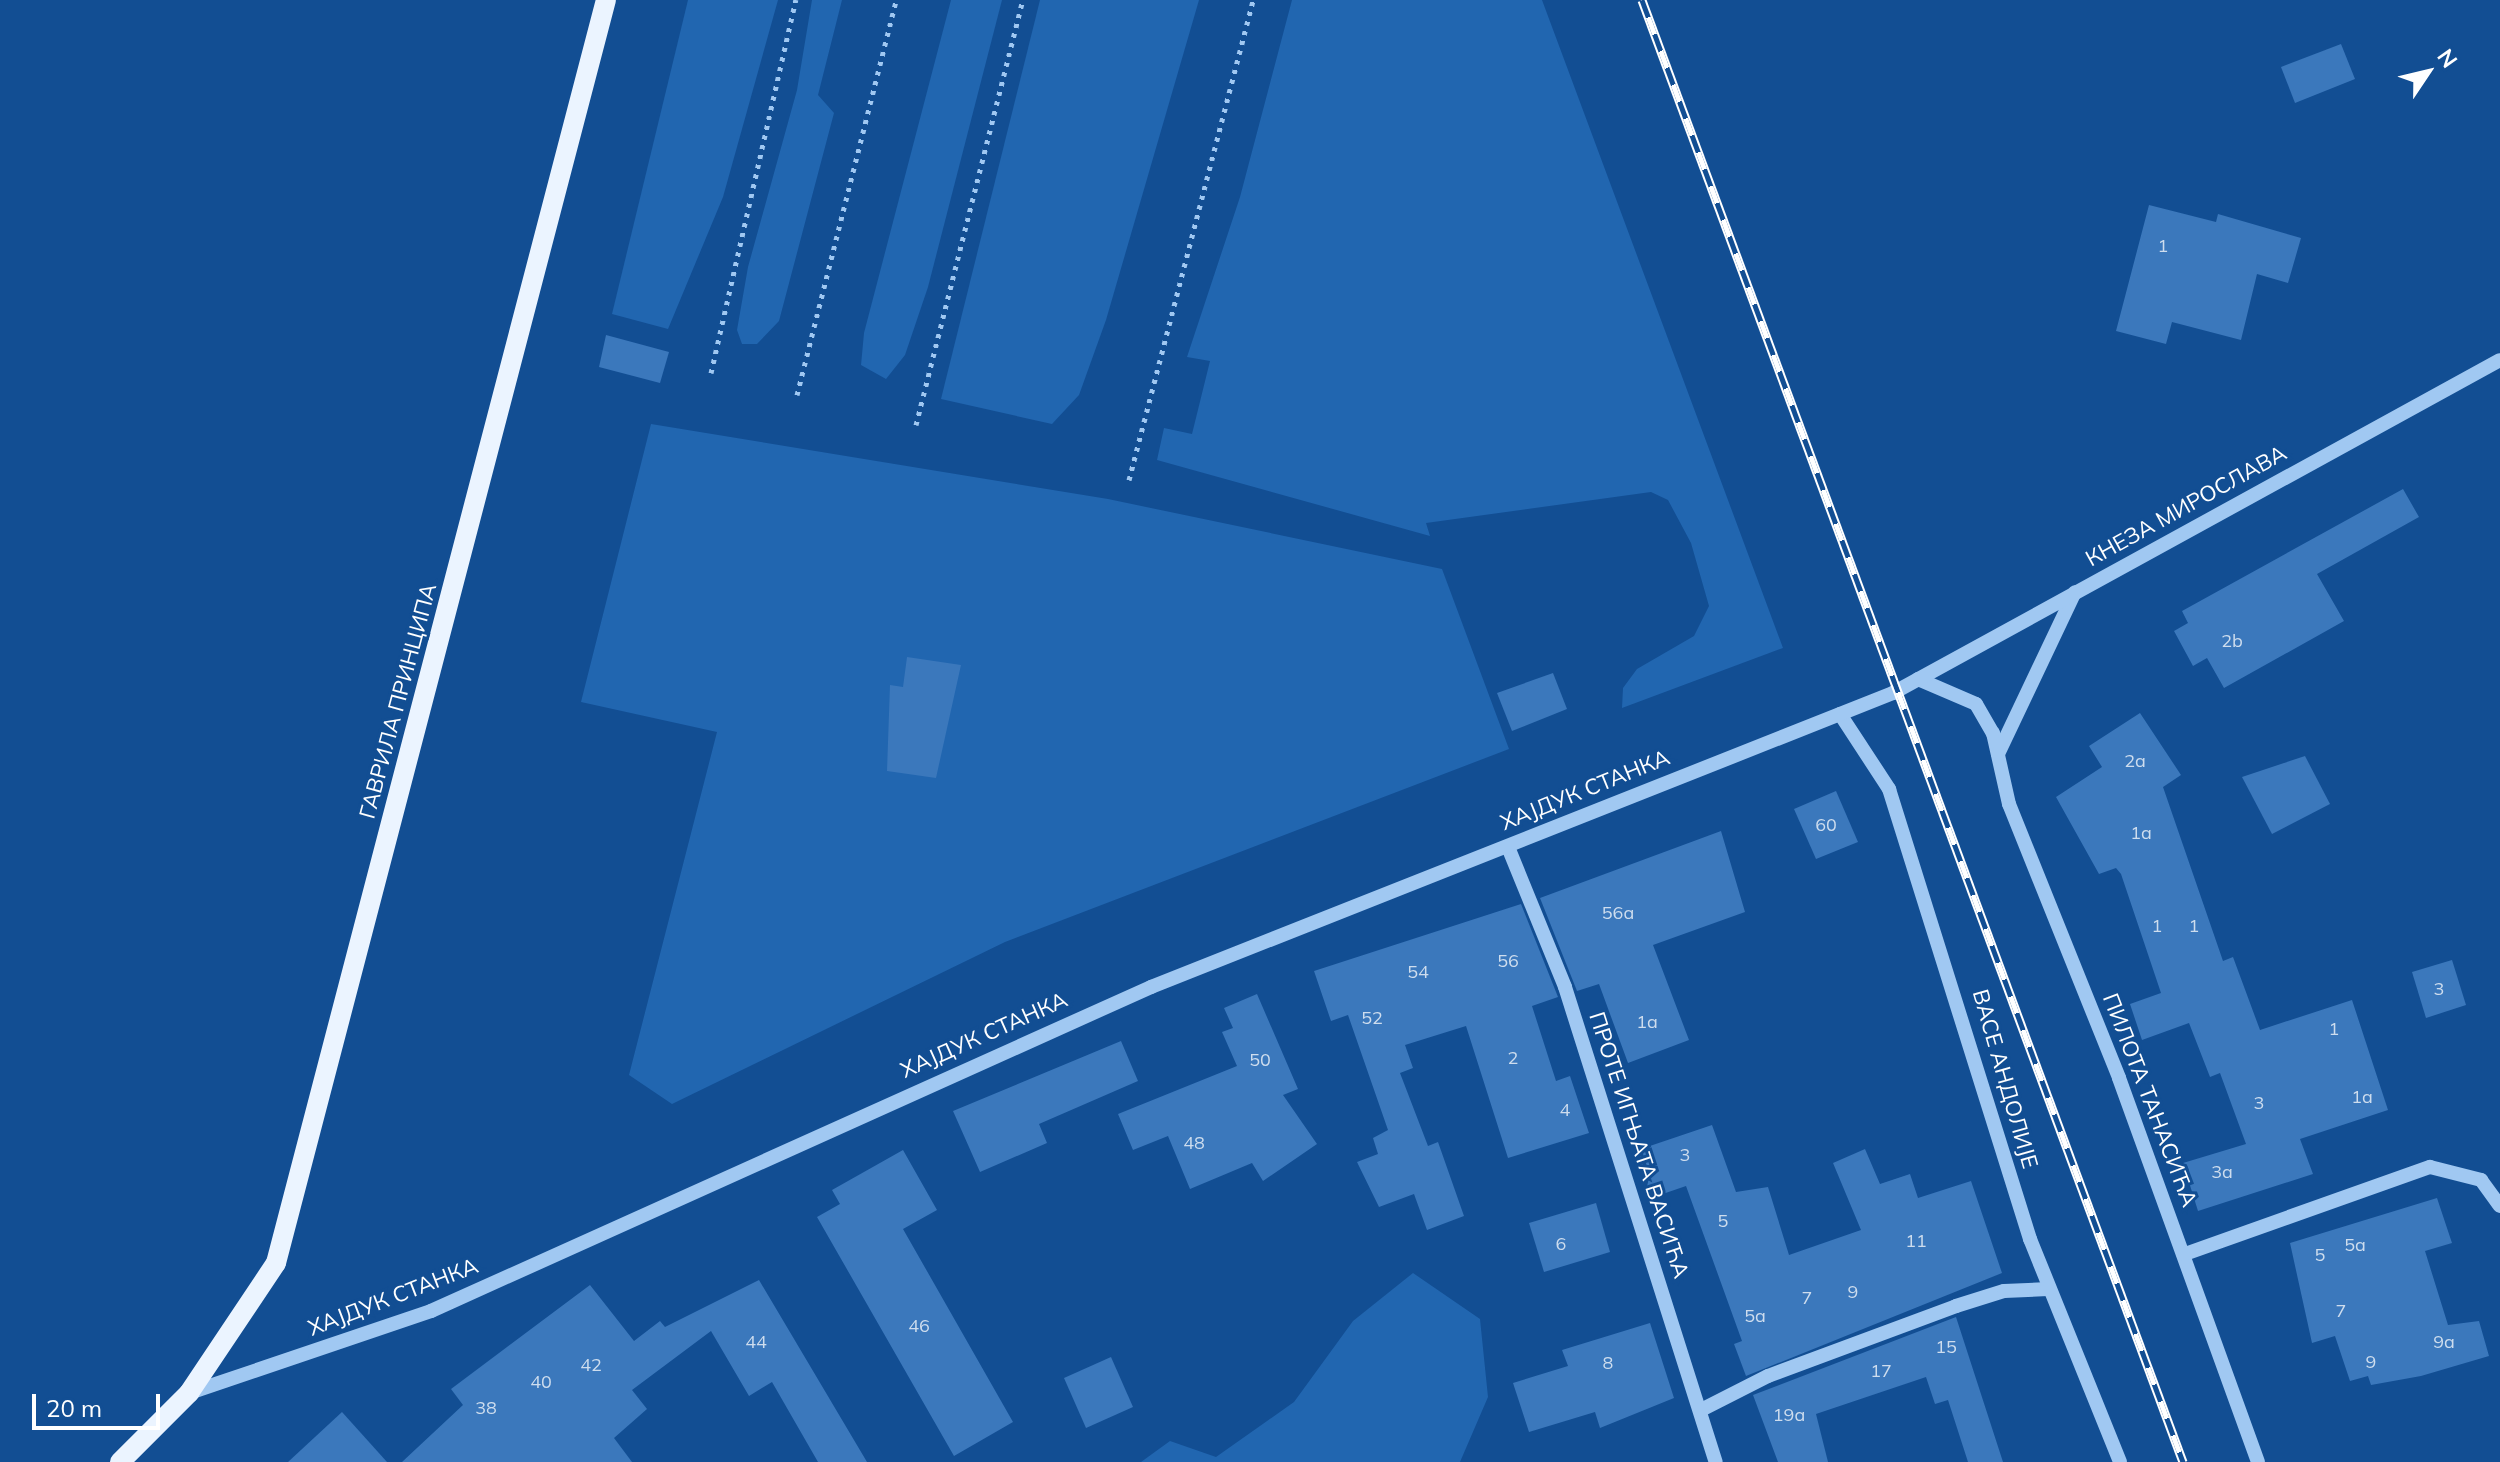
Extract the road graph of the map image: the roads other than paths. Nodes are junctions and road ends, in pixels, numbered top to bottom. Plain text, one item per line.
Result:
1 (606, 0) edge
2 (2500, 360) edge
3 (2075, 592) junction
4 (1918, 679) junction
5 (1893, 693) joint
6 (1840, 714) junction
7 (1998, 755) junction
8 (1508, 847) junction
9 (2500, 1206) edge
10 (2185, 1254) junction
11 (2048, 1289) junction
12 (189, 1393) junction
13 (1701, 1410) junction
14 (120, 1462) edge
15 (1716, 1462) edge
16 (2120, 1462) edge
17 (2258, 1462) edge

1 - 12 main road, ГАВРИЛА ПРИНЦИПА
2 - 3 street, КНЕЗА МИРОСЛАВА
3 - 4 street, КНЕЗА МИРОСЛАВА
3 - 7 street
4 - 5 street, КНЕЗА МИРОСЛАВА
4 - 7 street, ПИЛОТА ТАНАСИЋА
5 - 6 street, ХАЈДУК СТАНКА
6 - 8 street, ХАЈДУК СТАНКА
6 - 11 street, ВАСЕ АНДОЛИЈЕ
7 - 10 street, ПИЛОТА ТАНАСИЋА
8 - 12 street, ХАЈДУК СТАНКА
8 - 13 street, ПРОТЕ ИГЊАТА ВАСИЋА
9 - 10 street
10 - 17 street, ПИЛОТА ТАНАСИЋА
11 - 13 street
11 - 16 street, ВАСЕ АНДОЛИЈЕ
12 - 14 main road, ХАЈДУК СТАНКА
13 - 15 street, ПРОТЕ ИГЊАТА ВАСИЋА

